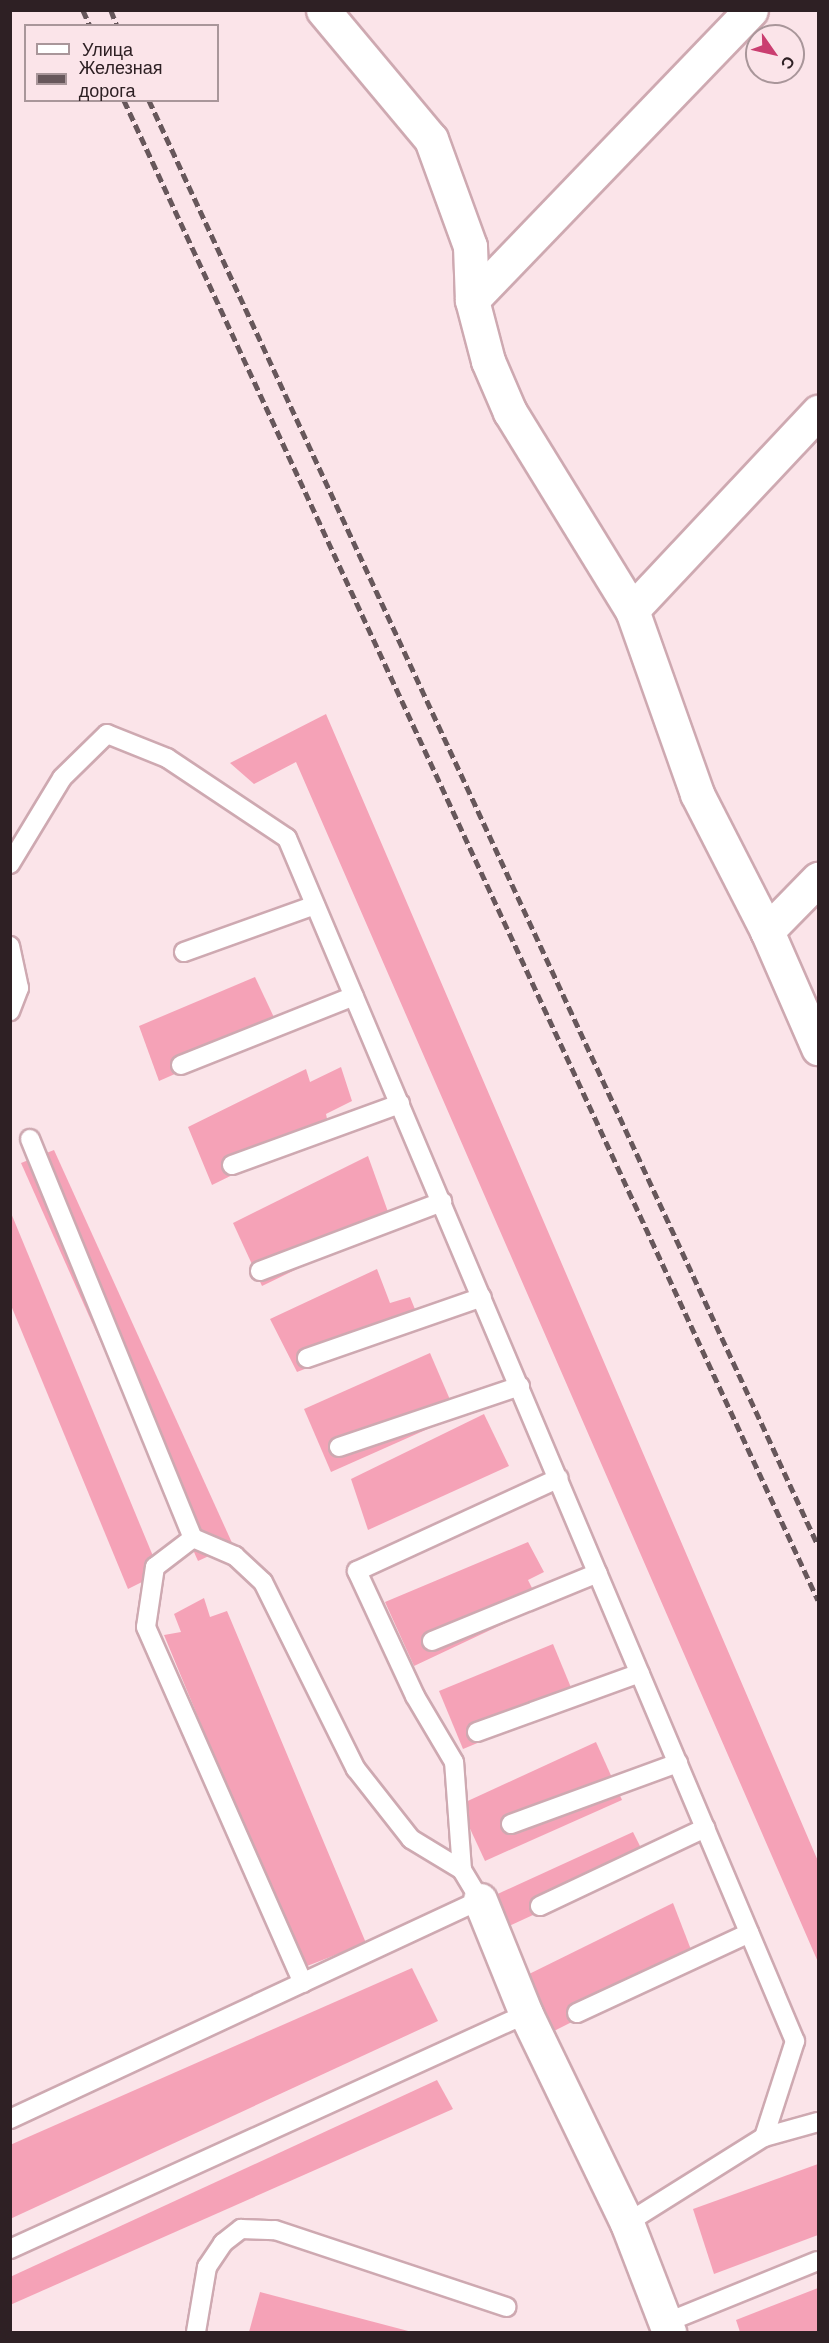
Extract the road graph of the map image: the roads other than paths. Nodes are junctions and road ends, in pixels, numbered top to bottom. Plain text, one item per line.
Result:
1 (322, 10) edge
2 (751, 10) edge
3 (472, 300) junction
4 (819, 412) edge
5 (632, 610) junction
6 (10, 864) edge
7 (819, 879) edge
8 (315, 905) junction
9 (766, 931) junction
10 (10, 946) edge
11 (184, 952) dead end
12 (354, 996) junction
13 (10, 1011) edge
14 (819, 1048) edge
15 (181, 1065) dead end
16 (400, 1104) junction
17 (30, 1139) dead end
18 (232, 1165) dead end
19 (442, 1202) junction
20 (260, 1271) dead end
21 (482, 1297) junction
22 (307, 1358) dead end
23 (520, 1386) junction
24 (339, 1447) dead end
25 (559, 1478) junction
26 (193, 1538) junction
27 (598, 1573) junction
28 (432, 1641) dead end
29 (640, 1672) junction
30 (477, 1732) dead end
31 (678, 1763) junction
32 (512, 1824) dead end
33 (705, 1828) junction
34 (462, 1870) junction
35 (480, 1900) junction
36 (540, 1906) dead end
37 (749, 1932) junction
38 (303, 1983) junction
39 (577, 2013) dead end
40 (526, 2014) junction
41 (10, 2119) edge
42 (819, 2122) edge
43 (764, 2137) junction
44 (627, 2223) junction
45 (10, 2249) edge
46 (819, 2261) edge
47 (507, 2307) dead end
48 (667, 2328) edge
49 (196, 2332) edge

1 - 3 street
2 - 3 street
3 - 5 street
4 - 5 street
5 - 9 street
6 - 8 lane
7 - 9 street
8 - 11 lane
8 - 12 lane
9 - 14 street
10 - 13 lane
12 - 15 lane
12 - 16 lane
16 - 18 lane
16 - 19 lane
17 - 26 lane
19 - 20 lane
19 - 21 lane
21 - 22 lane
21 - 23 lane
23 - 24 lane
23 - 25 lane
25 - 27 lane
25 - 34 lane
26 - 34 lane
26 - 38 lane
27 - 28 lane
27 - 29 lane
29 - 30 lane
29 - 31 lane
31 - 32 lane
31 - 33 lane
33 - 36 lane
33 - 37 lane
34 - 35 lane
35 - 38 lane
35 - 40 street
37 - 39 lane
37 - 43 lane
38 - 41 lane
40 - 44 street
40 - 45 lane
42 - 43 lane
43 - 44 lane
44 - 48 street
46 - 48 lane
47 - 49 lane

